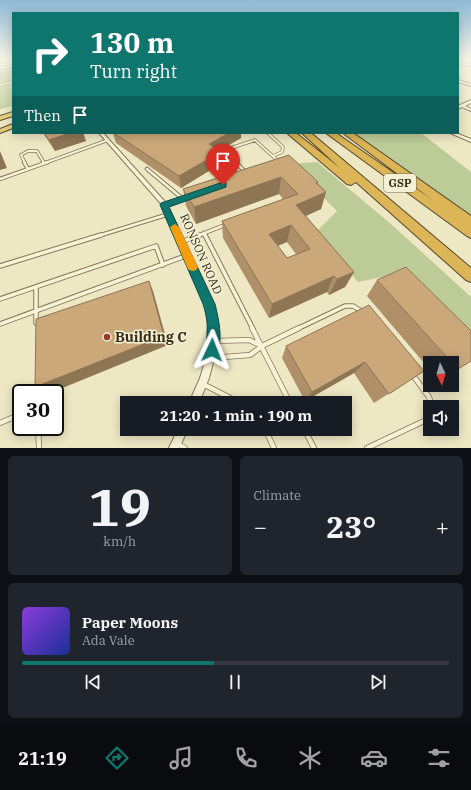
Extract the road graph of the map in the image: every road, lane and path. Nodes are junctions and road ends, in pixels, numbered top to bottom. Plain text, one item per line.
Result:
1 (459, 81) edge
2 (12, 82) edge
3 (0, 85) edge
4 (471, 85) edge
5 (471, 101) edge
6 (460, 107) edge
7 (471, 110) edge
8 (12, 111) edge
9 (12, 114) edge
10 (0, 117) edge
11 (12, 126) edge
12 (12, 126) edge
13 (0, 127) edge
14 (0, 130) edge
15 (102, 134) edge
16 (269, 134) edge
17 (292, 134) edge
18 (307, 134) edge
19 (331, 134) edge
20 (348, 134) edge
21 (454, 134) edge
22 (111, 141) junction
23 (471, 141) edge
24 (272, 156) junction
25 (44, 163) junction
26 (282, 165) edge
27 (28, 168) junction
28 (147, 169) dead end
29 (249, 176) edge
30 (0, 179) edge
31 (191, 196) edge
32 (183, 199) junction
33 (164, 205) junction
34 (394, 210) junction
35 (169, 214) junction
36 (232, 222) edge
37 (471, 222) edge
38 (204, 233) junction
39 (471, 233) edge
40 (182, 242) junction
41 (188, 255) junction
42 (163, 265) junction
43 (0, 266) edge
44 (471, 276) edge
45 (36, 287) junction
46 (0, 299) edge
47 (36, 312) junction
48 (368, 318) edge
49 (0, 324) edge
50 (36, 325) edge
51 (214, 341) junction
52 (262, 346) junction
53 (211, 358) junction
54 (411, 372) edge
55 (38, 378) edge
56 (38, 384) edge
57 (203, 384) junction
58 (197, 396) edge
59 (226, 396) edge
60 (287, 396) edge
61 (430, 400) edge
62 (12, 418) edge
63 (423, 421) edge
64 (0, 423) edge
65 (38, 436) edge
66 (181, 436) edge
67 (268, 436) edge
68 (308, 436) edge
69 (179, 446) edge
70 (38, 448) edge
71 (43, 448) edge
72 (274, 448) edge
73 (314, 448) edge
74 (367, 448) edge

1 - 4 street
2 - 3 lane
5 - 6 street
6 - 7 street
8 - 10 highway
9 - 10 highway
11 - 13 highway
12 - 14 highway
15 - 22 street, RONSON ROAD
16 - 24 lane
17 - 34 highway
18 - 34 highway, GSP
19 - 39 highway, GSP
20 - 37 highway
21 - 23 street
22 - 25 lane
22 - 33 street, RONSON ROAD
24 - 26 lane
24 - 29 lane
25 - 27 lane
25 - 27 lane
27 - 30 lane
28 - 32 lane
31 - 32 lane
32 - 33 lane
33 - 35 street, RONSON ROAD
34 - 44 highway, GSP
35 - 40 street, RONSON ROAD
35 - 43 lane
36 - 38 lane
38 - 40 lane
38 - 52 lane
40 - 41 street, RONSON ROAD
41 - 42 lane
41 - 51 street, RONSON ROAD
42 - 45 lane
42 - 47 lane
45 - 46 lane
45 - 47 lane
47 - 49 lane
47 - 50 lane
48 - 52 lane
51 - 52 lane
51 - 53 street, RONSON ROAD
52 - 53 lane
52 - 60 lane
53 - 57 street, RONSON ROAD
54 - 61 lane
55 - 56 lane
57 - 58 street, RONSON ROAD
57 - 59 lane
62 - 64 lane
63 - 74 lane
65 - 70 lane
66 - 69 street
67 - 72 lane
68 - 73 lane
70 - 71 lane

